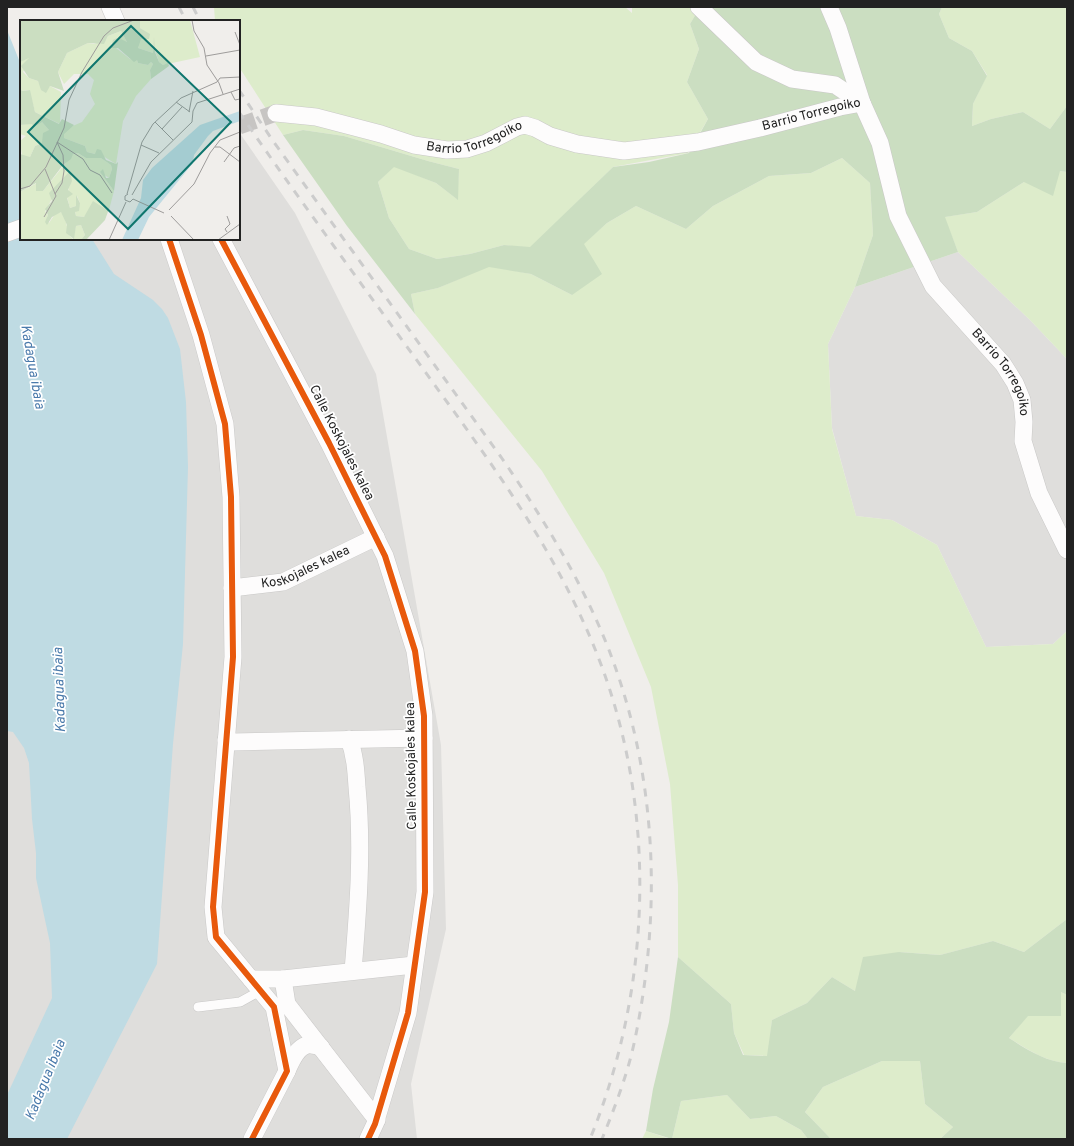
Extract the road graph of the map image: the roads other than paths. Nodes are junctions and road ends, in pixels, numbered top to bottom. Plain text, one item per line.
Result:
1 (110, 7) edge
2 (699, 7) edge
3 (829, 7) edge
4 (116, 20) edge
5 (862, 103) junction
6 (276, 113) tunnel mouth
7 (20, 228) edge
8 (7, 233) edge
9 (169, 240) edge
10 (221, 240) edge
11 (376, 537) junction
12 (1067, 550) edge
13 (232, 588) junction
14 (424, 738) junction
15 (349, 739) junction
16 (226, 740) junction
17 (414, 965) junction
18 (353, 971) junction
19 (284, 979) junction
20 (256, 985) junction
21 (198, 1007) dead end
22 (321, 1047) junction
23 (286, 1071) junction
24 (376, 1120) junction
25 (252, 1139) edge
26 (368, 1139) edge

1 - 4 street
2 - 5 street
3 - 5 street
5 - 6 street, Barrio Torregoiko
5 - 12 street, Barrio Torregoiko
7 - 8 street
9 - 13 street
10 - 11 street, Calle Koskojales kalea
11 - 13 street, Koskojales kalea
11 - 14 street, Calle Koskojales kalea
13 - 16 street
14 - 15 street, Calle Koskojales kalea
14 - 17 street, Calle Koskojales kalea
15 - 16 street, Calle Koskojales kalea
15 - 18 street
16 - 20 street
17 - 18 street
17 - 24 street, Calle Koskojales kalea
18 - 19 street
19 - 20 street
19 - 22 street
20 - 21 lane
20 - 23 street
22 - 23 street
22 - 24 street
23 - 25 street
24 - 26 street, Calle Koskojales kalea

